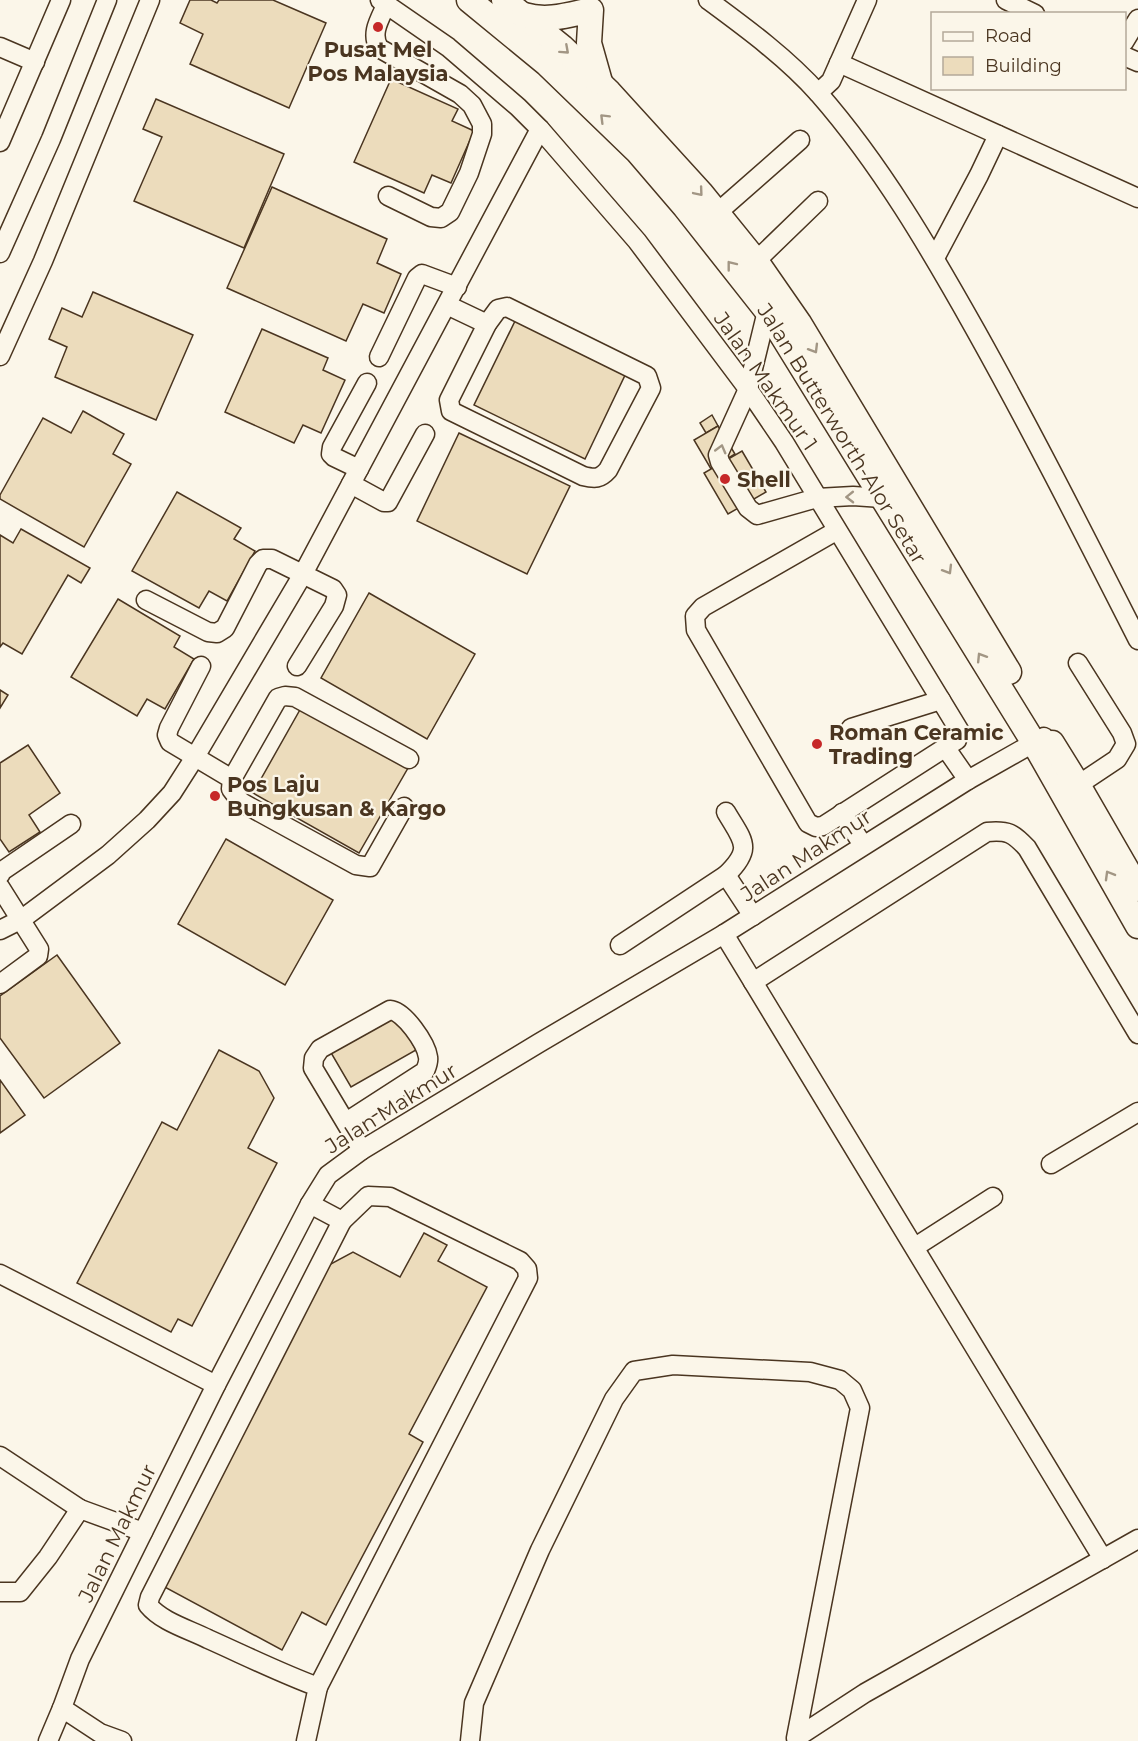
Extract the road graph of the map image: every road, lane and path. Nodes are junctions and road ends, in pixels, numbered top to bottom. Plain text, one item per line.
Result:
1 (62, 0) edge
2 (107, 0) edge
3 (150, 0) edge
4 (469, 0) edge
5 (504, 0) edge
6 (867, 0) edge
7 (1006, 0) edge
8 (384, 2) edge
9 (720, 4) edge
10 (595, 5) edge
11 (1031, 12) edge
12 (524, 15) junction
13 (1138, 19) edge
14 (1126, 40) edge
15 (0, 47) edge
16 (35, 62) junction
17 (839, 63) junction
18 (601, 84) junction
19 (818, 93) junction
20 (540, 129) junction
21 (998, 135) junction
22 (800, 140) dead end
23 (0, 142) edge
24 (388, 196) dead end
25 (1138, 198) edge
26 (818, 201) dead end
27 (717, 213) junction
28 (0, 253) edge
29 (935, 258) junction
30 (756, 261) junction
31 (457, 287) junction
32 (447, 306) junction
33 (767, 311) junction
34 (488, 324) junction
35 (0, 356) edge
36 (379, 357) dead end
37 (367, 383) dead end
38 (748, 389) junction
39 (425, 434) dead end
40 (355, 477) junction
41 (817, 498) junction
42 (882, 498) junction
43 (836, 531) junction
44 (303, 574) junction
45 (146, 600) dead end
46 (1138, 640) edge
47 (1078, 663) dead end
48 (201, 666) dead end
49 (297, 666) dead end
50 (941, 700) junction
51 (851, 728) dead end
52 (1041, 739) junction
53 (945, 747) junction
54 (195, 757) junction
55 (408, 759) dead end
56 (232, 778) junction
57 (968, 780) junction
58 (1078, 785) junction
59 (404, 807) dead end
60 (726, 812) dead end
61 (842, 813) junction
62 (71, 824) dead end
63 (863, 845) junction
64 (0, 875) edge
65 (726, 875) junction
66 (0, 886) edge
67 (1138, 889) edge
68 (753, 916) junction
69 (22, 919) junction
70 (1138, 926) edge
71 (0, 930) edge
72 (724, 934) junction
73 (620, 945) dead end
74 (753, 982) junction
75 (0, 984) edge
76 (1138, 1034) edge
77 (1138, 1112) edge
78 (346, 1122) junction
79 (362, 1150) junction
80 (1051, 1164) dead end
81 (993, 1197) dead end
82 (310, 1204) junction
83 (342, 1221) junction
84 (915, 1247) junction
85 (0, 1274) edge
86 (216, 1385) junction
87 (0, 1456) edge
88 (80, 1509) junction
89 (143, 1532) junction
90 (1138, 1539) edge
91 (1103, 1559) junction
92 (0, 1592) edge
93 (318, 1688) junction
94 (62, 1708) junction
95 (792, 1740) edge
96 (48, 1741) edge
97 (122, 1741) edge
98 (306, 1741) edge
99 (471, 1741) edge

1 - 16 street
2 - 28 street
3 - 35 street
33 -> 4 main road, Jalan Butterworth-Alor Setar
5 - 12 main road, Jalan Butterworth-Alor Setar
6 - 17 street
7 - 11 street
8 - 20 street, Jalan Makmur 1
8 - 24 street
9 - 19 street
10 - 12 main road
10 - 18 main road
12 -> 18 main road, Jalan Butterworth-Alor Setar
13 - 14 street
15 - 16 street
16 - 23 street
17 - 19 street
17 - 21 street
18 -> 27 main road, Jalan Butterworth-Alor Setar
19 - 29 street
20 - 31 street
20 - 38 street, Jalan Makmur 1
21 - 25 street
21 - 29 street
22 - 27 street
26 - 30 street
27 - 30 main road, Jalan Butterworth-Alor Setar
29 - 46 street
30 -> 52 main road, Jalan Butterworth-Alor Setar
31 - 32 street
31 - 36 street
32 - 34 street
32 - 40 street
33 - 38 street
33 - 42 main road, Jalan Butterworth-Alor Setar
34 - 34 street
37 - 40 street
38 - 41 street, Jalan Makmur 1
41 -> 38 street
39 - 40 street
40 - 44 street
42 -> 41 street
41 - 43 street, Jalan Makmur 1
52 -> 42 main road, Jalan Butterworth-Alor Setar
43 - 50 street, Jalan Makmur 1
43 - 61 street
44 - 45 street
44 - 49 street
44 - 54 street
47 - 58 street
48 - 54 street
50 - 51 street
50 - 53 street, Jalan Makmur 1
52 - 57 street, Jalan Makmur
52 - 58 main road, Jalan Butterworth-Alor Setar
70 -> 52 main road, Jalan Butterworth-Alor Setar
53 - 57 street
53 - 61 street
54 - 56 street
54 - 69 street
55 - 56 street
56 - 59 street
57 - 63 street, Jalan Makmur
58 - 67 main road, Jalan Butterworth-Alor Setar
60 - 65 street
61 - 63 street
62 - 64 street
63 - 68 street, Jalan Makmur
65 - 68 street
65 - 73 street
66 - 69 street
68 - 72 street, Jalan Makmur
69 - 71 street
69 - 75 street
72 - 74 street
72 - 79 street, Jalan Makmur
74 - 76 street
74 - 84 street
77 - 80 street
78 - 78 street
78 - 79 street
79 - 82 street, Jalan Makmur
81 - 84 street
82 - 83 street
82 - 86 street, Jalan Makmur
83 - 93 street
83 - 93 street
84 - 91 street
85 - 86 street
86 - 89 street, Jalan Makmur
87 - 88 street
88 - 89 street
88 - 92 street
89 - 94 street, Jalan Makmur
90 - 91 street
91 - 95 street
93 - 98 street
94 - 96 street, Jalan Makmur
94 - 97 street
95 - 99 street

